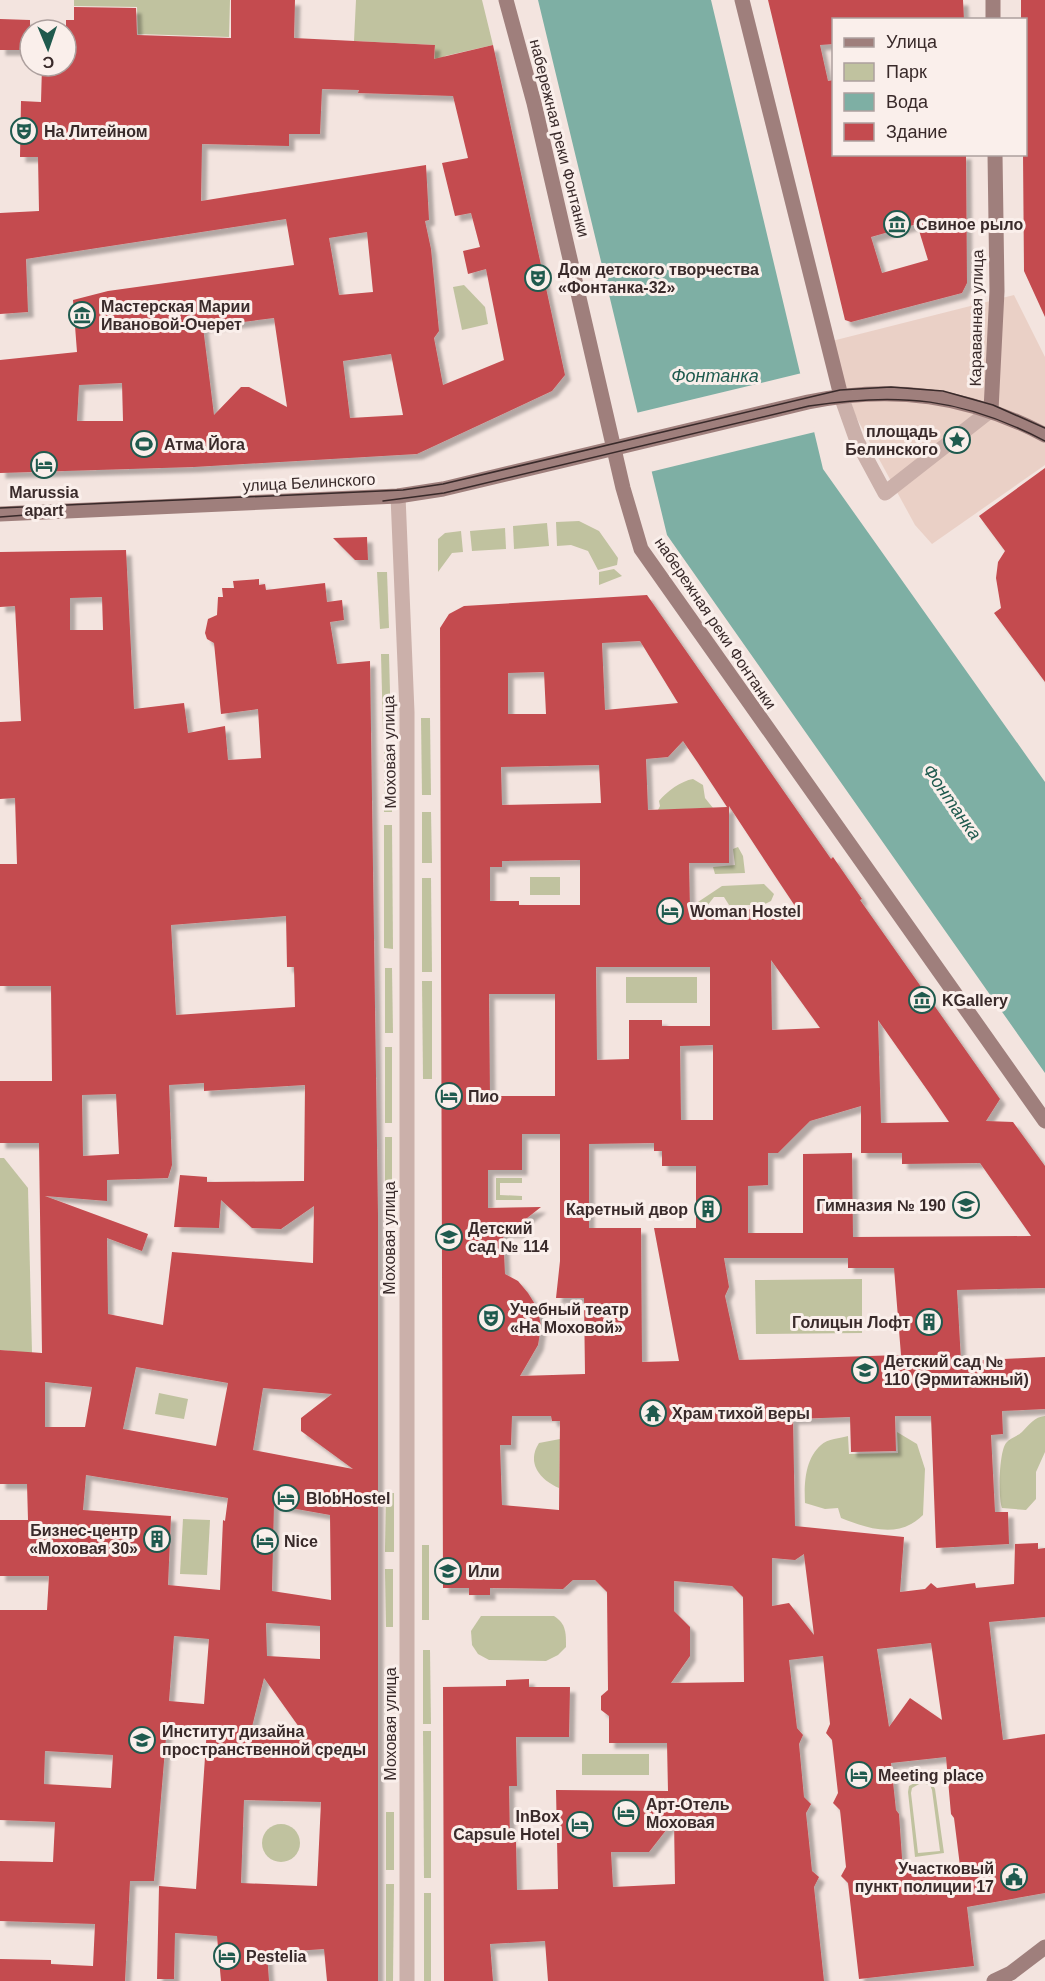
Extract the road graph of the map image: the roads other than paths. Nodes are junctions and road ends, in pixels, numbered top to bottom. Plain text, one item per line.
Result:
1 (506, 0) edge
2 (742, 0) edge
3 (993, 0) edge
4 (993, 18) edge
5 (995, 156) edge
6 (842, 396) junction
7 (992, 410) junction
8 (1045, 435) edge
9 (614, 448) junction
10 (398, 496) junction
11 (0, 514) edge
12 (1045, 1121) edge
13 (1045, 1947) edge
14 (407, 1981) edge
15 (994, 1981) edge

1 - 9 main road, набережная реки Фонтанки
2 - 6 main road
3 - 4 main road
5 - 7 main road, Караванная улица
6 - 7 main road
6 - 7 street
6 - 9 main road, улица Белинского
7 - 8 main road
9 - 10 main road, улица Белинского
9 - 12 main road, набережная реки Фонтанки
10 - 11 main road, улица Белинского
10 - 14 street, Моховая улица
13 - 15 main road

